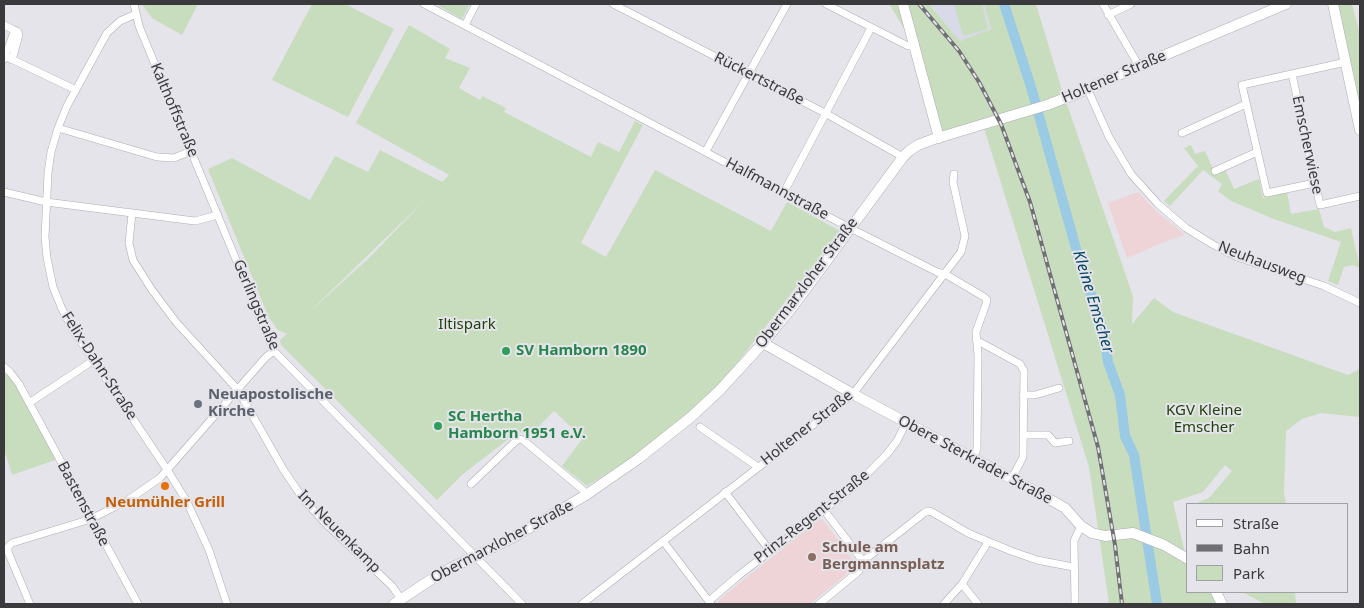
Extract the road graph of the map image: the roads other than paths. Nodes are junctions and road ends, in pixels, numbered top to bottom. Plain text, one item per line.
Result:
1 (134, 4) edge
2 (424, 4) edge
3 (476, 4) edge
4 (613, 4) edge
5 (786, 4) edge
6 (826, 4) edge
7 (903, 4) edge
8 (1103, 4) edge
9 (1130, 4) edge
10 (1286, 4) edge
11 (1332, 4) edge
12 (136, 14) junction
13 (1108, 15) junction
14 (4, 25) edge
15 (465, 25) junction
16 (871, 28) junction
17 (915, 46) junction
18 (7, 58) edge
19 (1346, 62) junction
20 (1139, 66) junction
21 (747, 73) junction
22 (1292, 74) junction
23 (76, 90) junction
24 (1088, 90) junction
25 (1246, 104) junction
26 (825, 113) junction
27 (58, 128) junction
28 (1360, 130) edge
29 (1182, 133) dead end
30 (939, 138) junction
31 (191, 151) junction
32 (706, 151) junction
33 (1257, 152) junction
34 (903, 157) junction
35 (1215, 171) dead end
36 (954, 174) dead end
37 (1315, 183) junction
38 (4, 192) edge
39 (784, 192) junction
40 (1360, 196) edge
41 (46, 202) junction
42 (132, 213) junction
43 (218, 216) junction
44 (850, 228) junction
45 (944, 274) junction
46 (1360, 303) edge
47 (976, 340) junction
48 (763, 343) junction
49 (274, 351) junction
50 (94, 360) junction
51 (4, 367) edge
52 (1059, 388) dead end
53 (238, 390) junction
54 (852, 394) junction
55 (1023, 395) junction
56 (29, 403) junction
57 (906, 423) junction
58 (700, 427) dead end
59 (1023, 435) junction
60 (1069, 441) dead end
61 (974, 458) junction
62 (758, 466) junction
63 (168, 471) junction
64 (1012, 478) junction
65 (471, 484) dead end
66 (725, 492) junction
67 (586, 495) junction
68 (824, 510) junction
69 (91, 519) junction
70 (1081, 526) junction
71 (663, 541) junction
72 (988, 542) junction
73 (770, 551) junction
74 (475, 556) junction
75 (1186, 558) edge
76 (863, 561) junction
77 (1073, 567) junction
78 (962, 584) junction
79 (398, 602) edge
80 (710, 603) edge
81 (30, 604) edge
82 (138, 604) edge
83 (227, 604) edge
84 (522, 604) edge
85 (582, 604) edge
86 (819, 604) edge
87 (944, 604) edge
88 (978, 604) edge
89 (1075, 604) edge

1 - 12 street, Kalthoffstraße
2 - 15 street, Halfmannstraße
3 - 15 street
4 - 21 street, Rückertstraße
5 - 21 street
6 - 16 street
7 - 17 street
8 - 13 street
9 - 13 street
10 - 20 street, Holtener Straße
11 - 19 street
12 - 23 street, Felix-Dahn-Straße
12 - 31 street, Kalthoffstraße
13 - 20 street
14 - 18 street
15 - 32 street, Halfmannstraße
16 - 17 street
16 - 26 street
17 - 30 street
18 - 23 street
19 - 22 street
19 - 28 street
20 - 24 street, Holtener Straße
21 - 26 street, Rückertstraße
21 - 32 street
22 - 25 street
22 - 37 street, Emscherwiese
23 - 27 street, Felix-Dahn-Straße
24 - 30 street, Holtener Straße
24 - 46 street, Neuhausweg
25 - 29 street
25 - 33 street
26 - 34 street, Rückertstraße
26 - 39 street
27 - 31 street
27 - 41 street, Felix-Dahn-Straße
30 - 34 street, Obermarxloher Straße
31 - 43 street, Kalthoffstraße
32 - 39 street, Halfmannstraße
33 - 35 street
33 - 37 street
34 - 44 street, Obermarxloher Straße
36 - 45 street, Holtener Straße
37 - 40 street, Emscherwiese
38 - 41 street
39 - 44 street, Halfmannstraße
41 - 42 street
41 - 50 street, Felix-Dahn-Straße
42 - 43 street
42 - 53 street, Im Neuenkamp
43 - 49 street, Gerlingstraße
44 - 45 street, Halfmannstraße
44 - 48 street, Obermarxloher Straße
45 - 47 street, Halfmannstraße
45 - 54 street, Holtener Straße
47 - 55 street
47 - 61 street, Halfmannstraße
48 - 54 street, Obere Sterkrader Straße
48 - 67 street, Obermarxloher Straße
49 - 53 street
49 - 74 street, Gerlingstraße
50 - 56 street
50 - 63 street, Felix-Dahn-Straße
51 - 56 street, Bastenstraße
52 - 55 street
53 - 63 street
53 - 79 street, Im Neuenkamp
54 - 57 street, Obere Sterkrader Straße
54 - 62 street, Holtener Straße
55 - 59 street
56 - 69 street, Bastenstraße
57 - 61 street, Obere Sterkrader Straße
57 - 68 street, Prinz-Regent-Straße
58 - 62 street
59 - 60 street
59 - 64 street
61 - 64 street, Obere Sterkrader Straße
62 - 66 street, Holtener Straße
63 - 69 street
63 - 83 street, Felix-Dahn-Straße
64 - 70 street, Obere Sterkrader Straße
65 - 67 street
66 - 71 street, Holtener Straße
66 - 73 street
67 - 74 street, Obermarxloher Straße
68 - 73 street, Prinz-Regent-Straße
68 - 76 street
69 - 81 street
69 - 82 street, Bastenstraße
70 - 75 street, Obere Sterkrader Straße
70 - 77 street
71 - 80 street
71 - 85 street, Holtener Straße
72 - 76 street
72 - 77 street
72 - 78 street
73 - 80 street, Prinz-Regent-Straße
74 - 79 street, Obermarxloher Straße
74 - 84 street, Gerlingstraße
76 - 86 street
77 - 89 street
78 - 87 street
78 - 88 street

